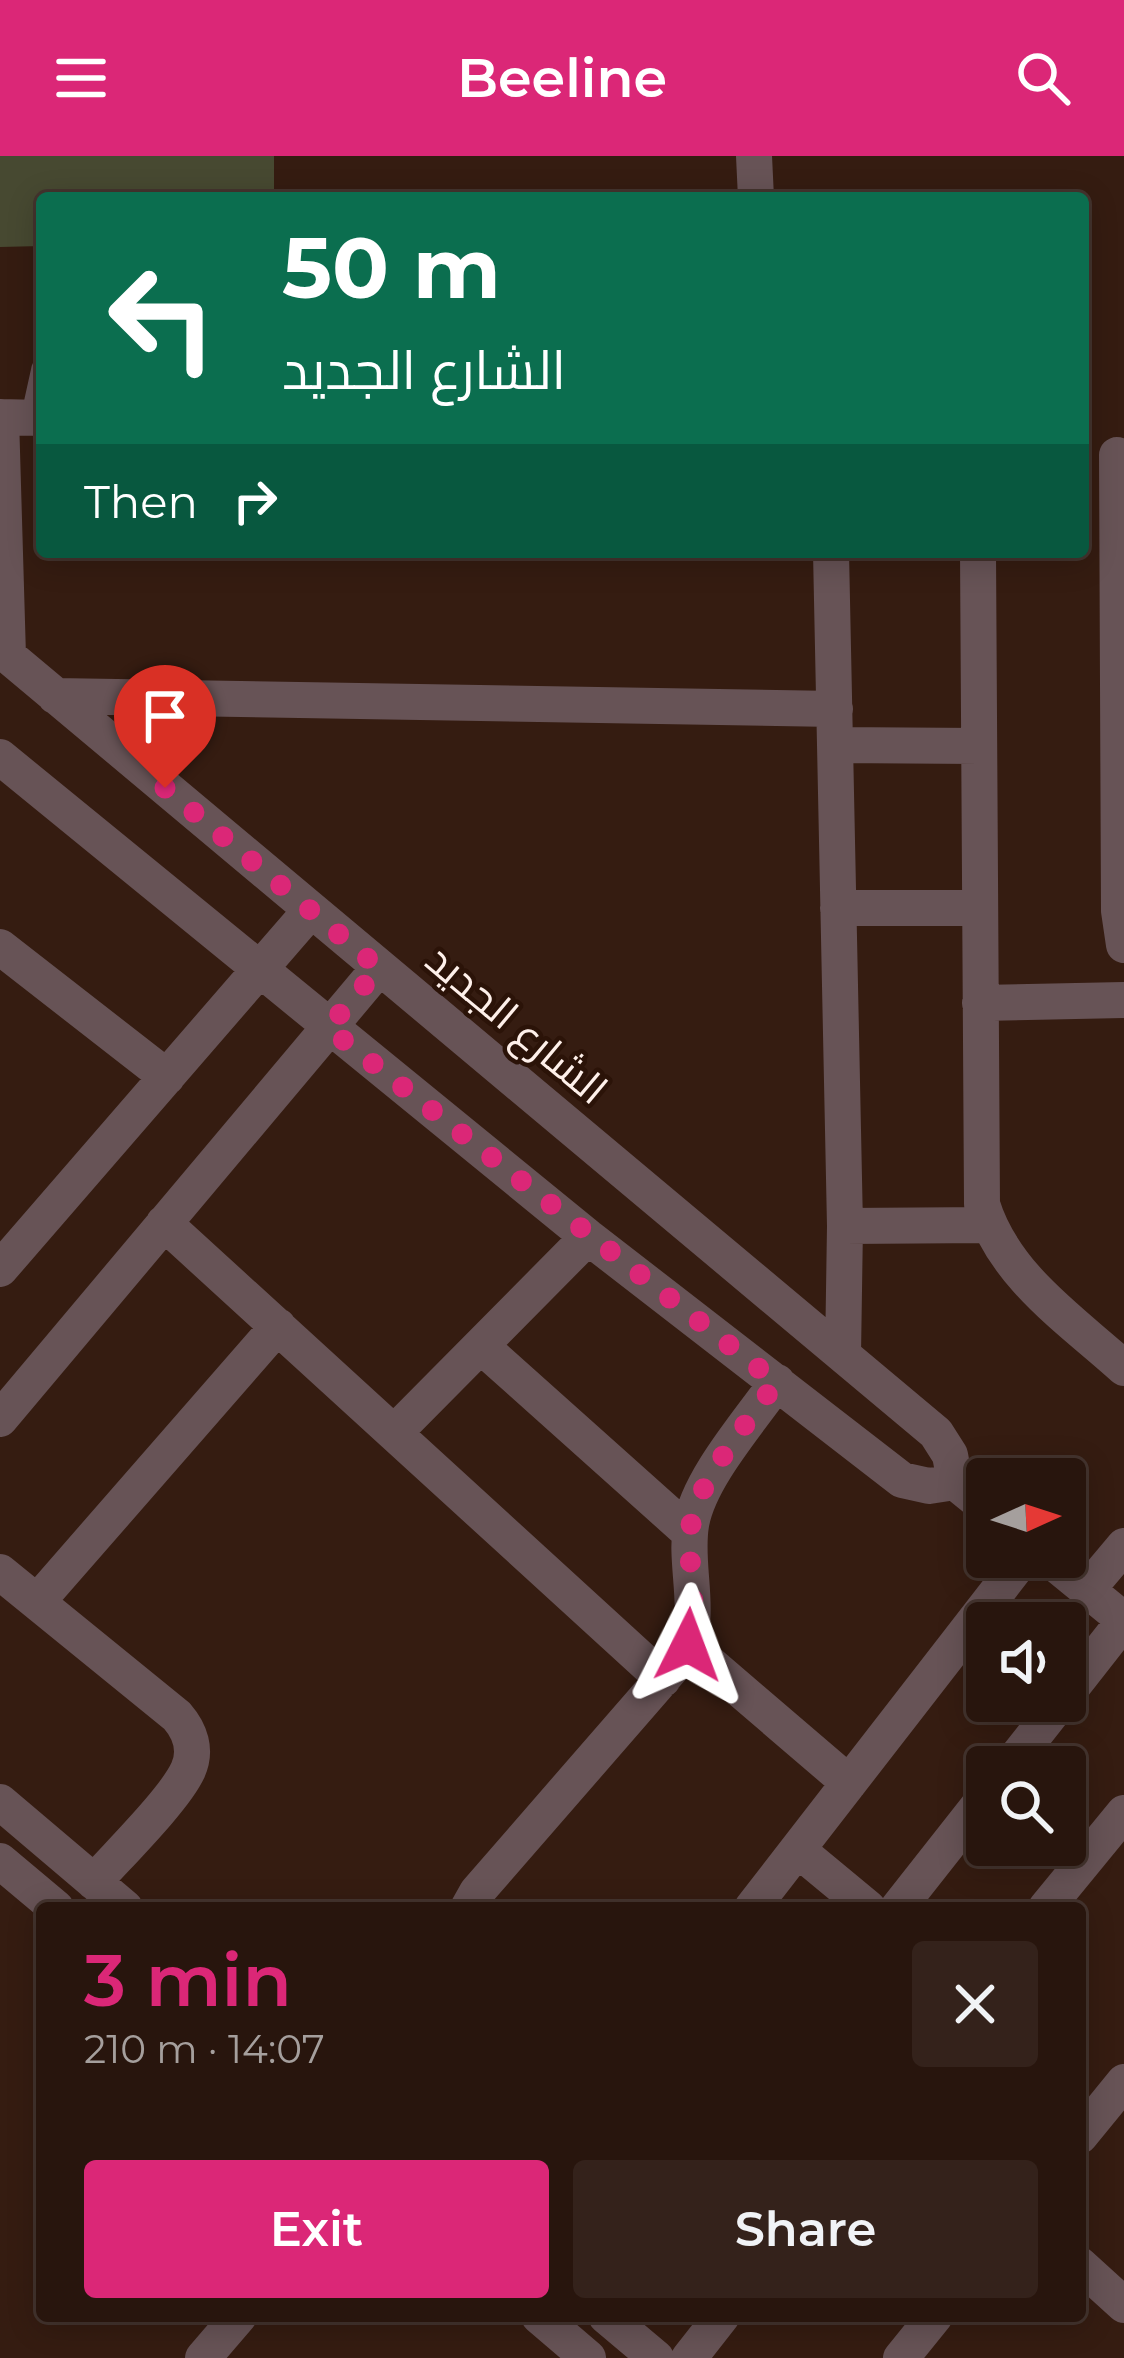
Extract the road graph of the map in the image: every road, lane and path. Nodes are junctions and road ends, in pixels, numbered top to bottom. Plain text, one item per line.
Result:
1 (754, 156) edge
2 (756, 192) edge
3 (36, 381) edge
4 (19, 417) edge
5 (1108, 454) edge
6 (831, 558) edge
7 (978, 558) edge
8 (4, 653) edge
9 (55, 696) junction
10 (835, 727) junction
11 (979, 746) junction
12 (0, 757) edge
13 (838, 908) junction
14 (979, 908) junction
15 (311, 910) junction
16 (1124, 945) edge
17 (0, 947) edge
18 (379, 968) junction
19 (259, 970) junction
20 (1124, 1000) edge
21 (980, 1003) junction
22 (328, 1028) junction
23 (167, 1077) junction
24 (164, 1223) junction
25 (988, 1225) junction
26 (845, 1226) junction
27 (588, 1237) junction
28 (0, 1269) edge
29 (278, 1326) junction
30 (481, 1346) junction
31 (843, 1354) junction
32 (1124, 1368) edge
33 (776, 1382) junction
34 (0, 1419) edge
35 (394, 1433) junction
36 (955, 1482) junction
37 (966, 1491) edge
38 (690, 1533) junction
39 (1124, 1546) edge
40 (0, 1572) edge
41 (1008, 1578) edge
42 (1072, 1578) edge
43 (1087, 1590) junction
44 (37, 1602) junction
45 (1124, 1620) edge
46 (688, 1645) junction
47 (1086, 1669) edge
48 (663, 1679) junction
49 (1044, 1722) edge
50 (1025, 1746) edge
51 (849, 1783) junction
52 (0, 1802) edge
53 (1124, 1813) edge
54 (966, 1822) edge
55 (798, 1850) junction
56 (0, 1861) edge
57 (94, 1882) junction
58 (49, 1902) edge
59 (118, 1902) edge
60 (471, 1902) edge
61 (757, 1902) edge
62 (861, 1902) edge
63 (903, 1902) edge
64 (1051, 1902) edge
65 (1103, 2090) edge
66 (1086, 2125) edge
67 (1086, 2270) edge
68 (1124, 2305) edge
69 (234, 2322) edge
70 (546, 2322) edge
71 (613, 2322) edge
72 (717, 2322) edge
73 (930, 2322) edge
74 (203, 2358) edge
75 (588, 2358) edge
76 (656, 2358) edge
77 (688, 2358) edge
78 (901, 2358) edge

1 - 2 street
3 - 4 lane
4 - 8 street
5 - 16 street
6 - 10 street
7 - 11 street
8 - 9 street, الشارع الجديد
9 - 10 street
9 - 15 street, الشارع الجديد
10 - 11 street
10 - 13 street
11 - 14 street
12 - 19 street
13 - 14 street
13 - 26 street
14 - 21 street
15 - 18 street, الشارع الجديد
15 - 19 street
17 - 23 street
18 - 22 street
18 - 31 street, الشارع الجديد
19 - 22 street
19 - 23 street
20 - 21 street
21 - 25 street
22 - 24 street
22 - 27 street
23 - 28 street
24 - 29 street
24 - 34 street
25 - 26 street
25 - 32 street
26 - 31 street
27 - 30 street
27 - 33 street
29 - 35 street
29 - 44 street
30 - 35 street
30 - 38 street
31 - 36 street, الشارع الجديد
33 - 36 street
33 - 38 street
35 - 48 street
36 - 37 street, الشارع الجديد
38 - 46 street
39 - 43 street
40 - 44 street
41 - 51 street
42 - 43 street
43 - 45 street
44 - 57 street
45 - 47 street
46 - 48 street
46 - 51 street
48 - 60 street
49 - 50 street
51 - 55 street
52 - 57 street
53 - 64 street
54 - 63 street
55 - 61 street
55 - 62 street
56 - 58 street
57 - 59 street
65 - 66 street
67 - 68 street
69 - 74 street
70 - 75 street
71 - 76 street
72 - 77 street
73 - 78 street

